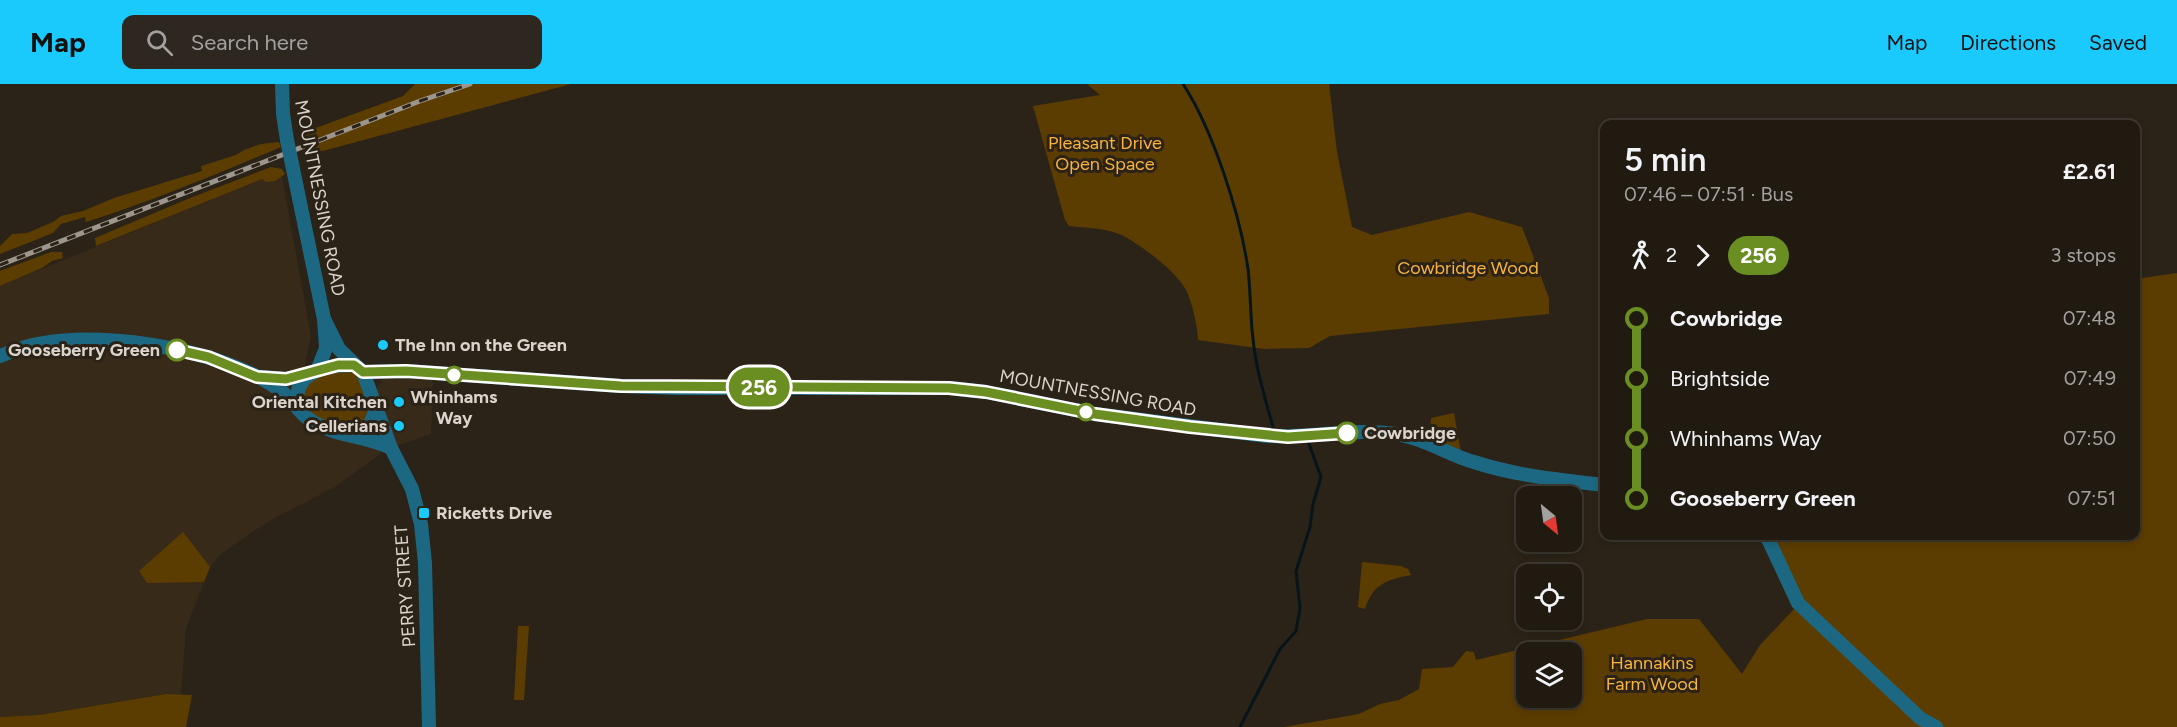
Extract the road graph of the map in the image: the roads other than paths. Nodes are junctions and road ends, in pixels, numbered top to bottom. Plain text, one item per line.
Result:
1 (282, 84) edge
2 (324, 319) junction
3 (0, 356) edge
4 (358, 369) junction
5 (397, 371) junction
6 (314, 372) junction
7 (257, 377) junction
8 (372, 394) junction
9 (297, 408) junction
10 (376, 410) junction
11 (357, 437) junction
12 (391, 448) junction
13 (1600, 484) edge
14 (1769, 540) edge
15 (429, 727) edge
16 (1936, 727) edge

1 - 2 street, MOUNTNESSING ROAD, bridge
2 - 4 street, MOUNTNESSING ROAD
2 - 6 street, MOUNTNESSING ROAD
3 - 7 street
4 - 5 street, MOUNTNESSING ROAD
4 - 6 street, MOUNTNESSING ROAD
4 - 8 street, MOUNTNESSING ROAD
5 - 8 street
5 - 13 street, MOUNTNESSING ROAD
6 - 7 street
6 - 9 street, MOUNTNESSING ROAD
7 - 9 street
8 - 10 street, MOUNTNESSING ROAD
9 - 11 street
10 - 11 street
10 - 12 street, PERRY STREET
11 - 12 street
12 - 15 street, PERRY STREET
14 - 16 street

